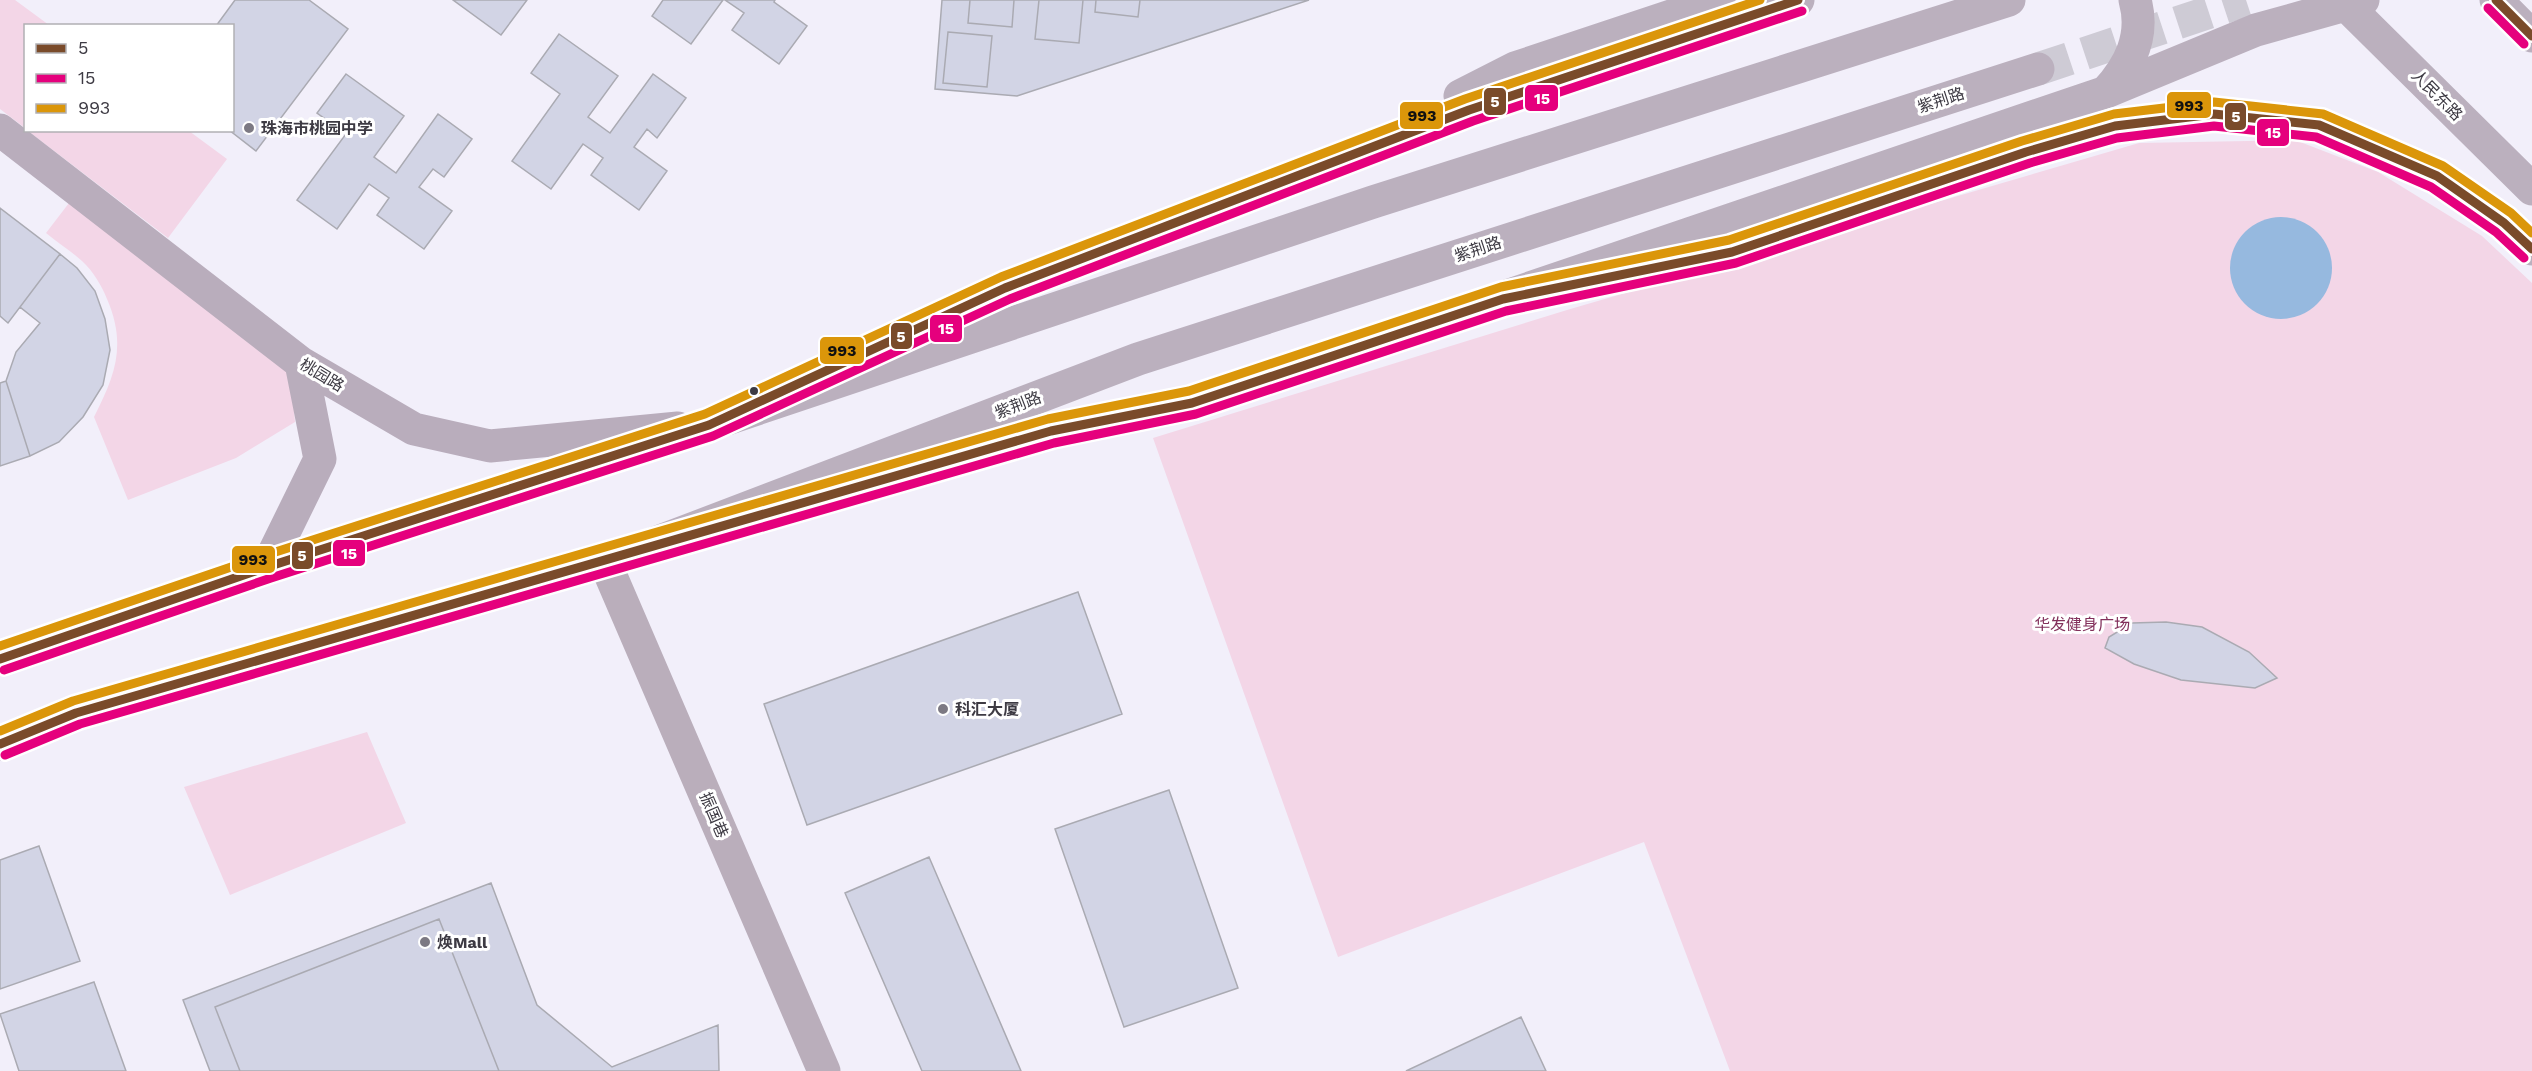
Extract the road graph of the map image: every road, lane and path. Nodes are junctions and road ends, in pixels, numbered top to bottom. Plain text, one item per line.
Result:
1 (1719, 0) edge
2 (1798, 0) edge
3 (2009, 0) edge
4 (2135, 0) edge
5 (2496, 0) edge
6 (2351, 2) edge
7 (2532, 36) edge
8 (2038, 69) tunnel mouth
9 (2106, 92) junction
10 (0, 130) edge
11 (1307, 172) junction
12 (2532, 189) edge
13 (2532, 249) edge
14 (1503, 299) junction
15 (302, 363) junction
16 (708, 424) junction
17 (619, 555) junction
18 (267, 567) junction
19 (0, 659) edge
20 (0, 744) edge
21 (824, 1071) edge

1 - 11 main road
2 - 11 main road
3 - 16 main road
4 - 9 main road
5 - 7 main road
6 - 9 main road
6 - 12 main road, 人民东路
8 - 17 main road, 紫荆路
9 - 14 main road
10 - 15 street, 桃园路
11 - 16 main road
13 - 14 main road
14 - 17 main road
15 - 16 street, 桃园路
15 - 18 street
16 - 18 main road
17 - 20 main road, 紫荆路
17 - 21 street, 振国巷
18 - 19 main road

